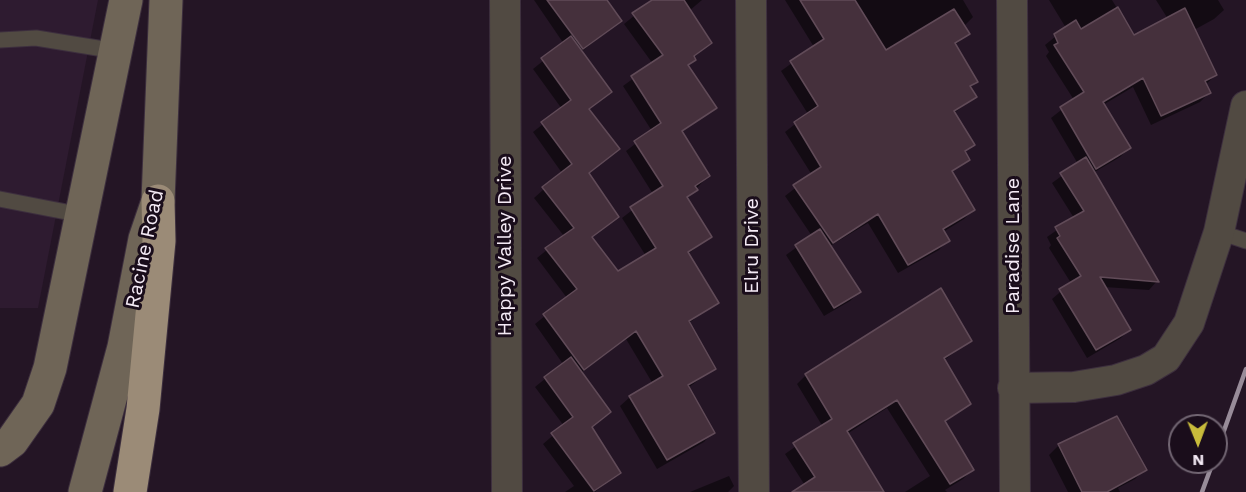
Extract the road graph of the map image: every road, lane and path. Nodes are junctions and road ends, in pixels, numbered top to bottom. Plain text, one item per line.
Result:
1 (126, 0) edge
2 (166, 0) edge
3 (505, 0) edge
4 (751, 0) edge
5 (1012, 0) edge
6 (0, 40) edge
7 (116, 51) junction
8 (1246, 106) edge
9 (0, 199) edge
10 (158, 201) junction
11 (82, 215) junction
12 (1232, 236) edge
13 (1013, 388) junction
14 (0, 450) edge
15 (85, 492) edge
16 (130, 492) edge
17 (507, 492) edge
18 (754, 492) edge
19 (1015, 492) edge

1 - 7 main road
2 - 10 main road, Racine Road
3 - 17 street, Happy Valley Drive
4 - 18 street, Elru Drive
5 - 13 street, Paradise Lane
6 - 7 lane
7 - 11 main road
8 - 12 street
9 - 11 lane
10 - 15 main road, Racine Road
10 - 16 highway
11 - 14 main road
12 - 13 street
13 - 19 street, Paradise Lane

